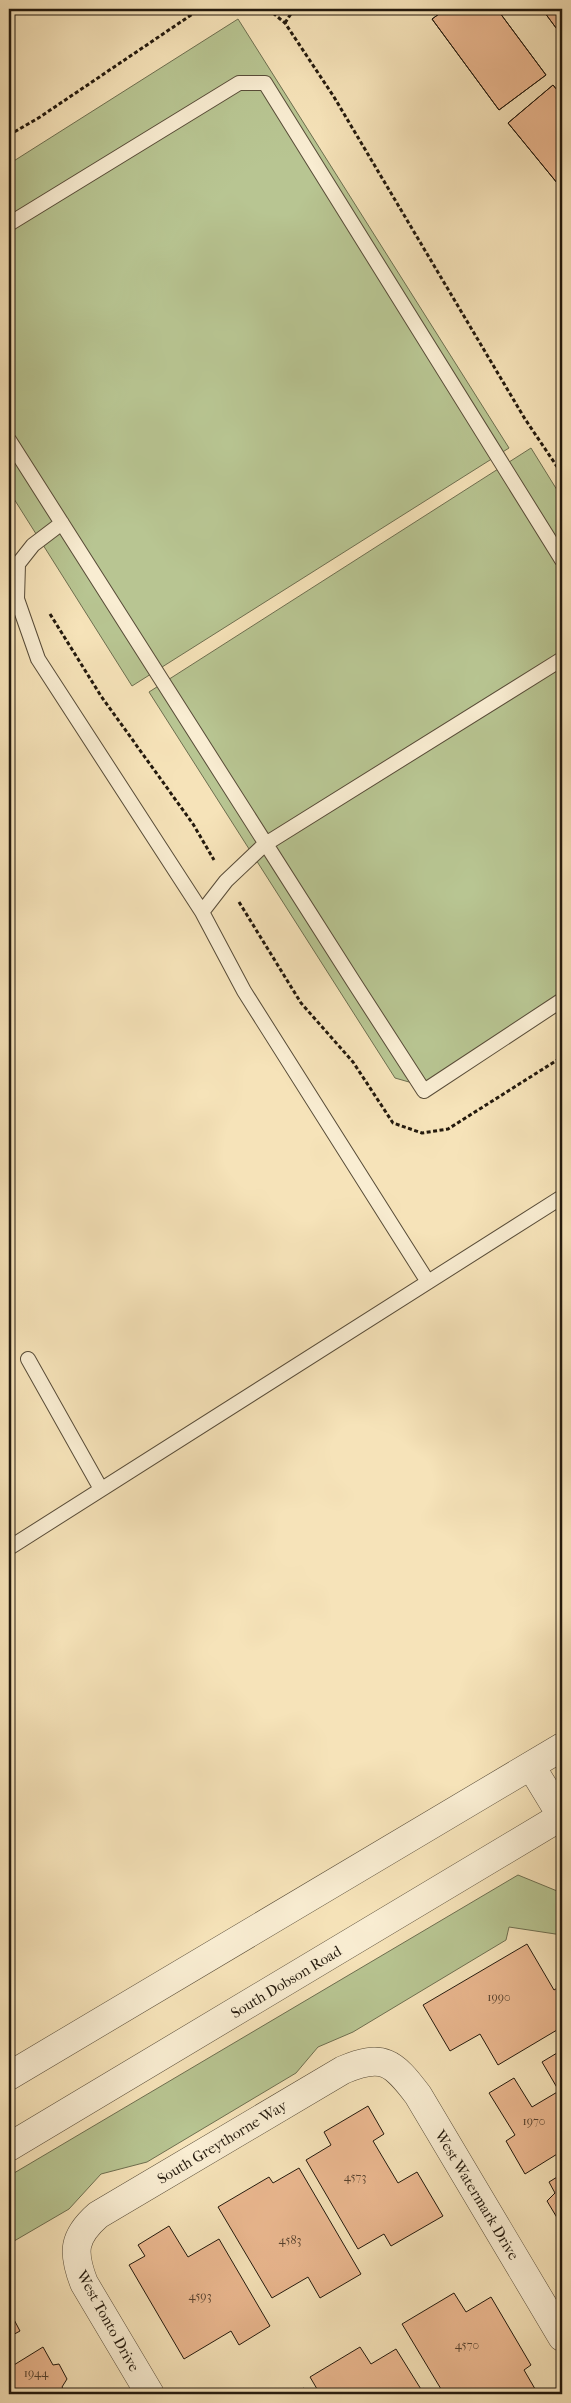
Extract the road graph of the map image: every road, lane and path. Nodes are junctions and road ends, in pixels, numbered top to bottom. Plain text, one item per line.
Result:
1 (200, 9) edge
2 (268, 9) edge
3 (294, 9) edge
4 (285, 23) junction
5 (9, 135) edge
6 (9, 224) edge
7 (9, 440) edge
8 (562, 474) edge
9 (62, 523) junction
10 (562, 560) edge
11 (50, 614) dead end
12 (562, 659) edge
13 (264, 845) junction
14 (226, 880) junction
15 (202, 912) junction
16 (562, 1000) edge
17 (562, 1057) edge
18 (562, 1197) edge
19 (428, 1282) junction
20 (28, 1359) dead end
21 (101, 1489) junction
22 (9, 1548) edge
23 (562, 1747) edge
24 (530, 1766) junction
25 (562, 1818) edge
26 (383, 2061) joint
27 (9, 2076) edge
28 (9, 2147) edge
29 (76, 2246) joint
30 (562, 2337) edge
31 (150, 2394) edge

1 - 5 path
2 - 4 path
3 - 4 path
4 - 8 path
6 - 10 lane
7 - 9 lane
9 - 13 lane
9 - 15 lane
11 - 14 path
12 - 13 lane
13 - 14 lane
13 - 16 lane
14 - 15 lane
14 - 17 path
15 - 19 lane
18 - 19 lane
19 - 21 lane
20 - 21 lane
21 - 22 lane
23 - 24 street
24 - 25 street
24 - 27 street
25 - 28 street, South Dobson Road
26 - 29 street, South Greythorne Way
26 - 30 street, West Watermark Drive
29 - 31 street, West Tonto Drive

